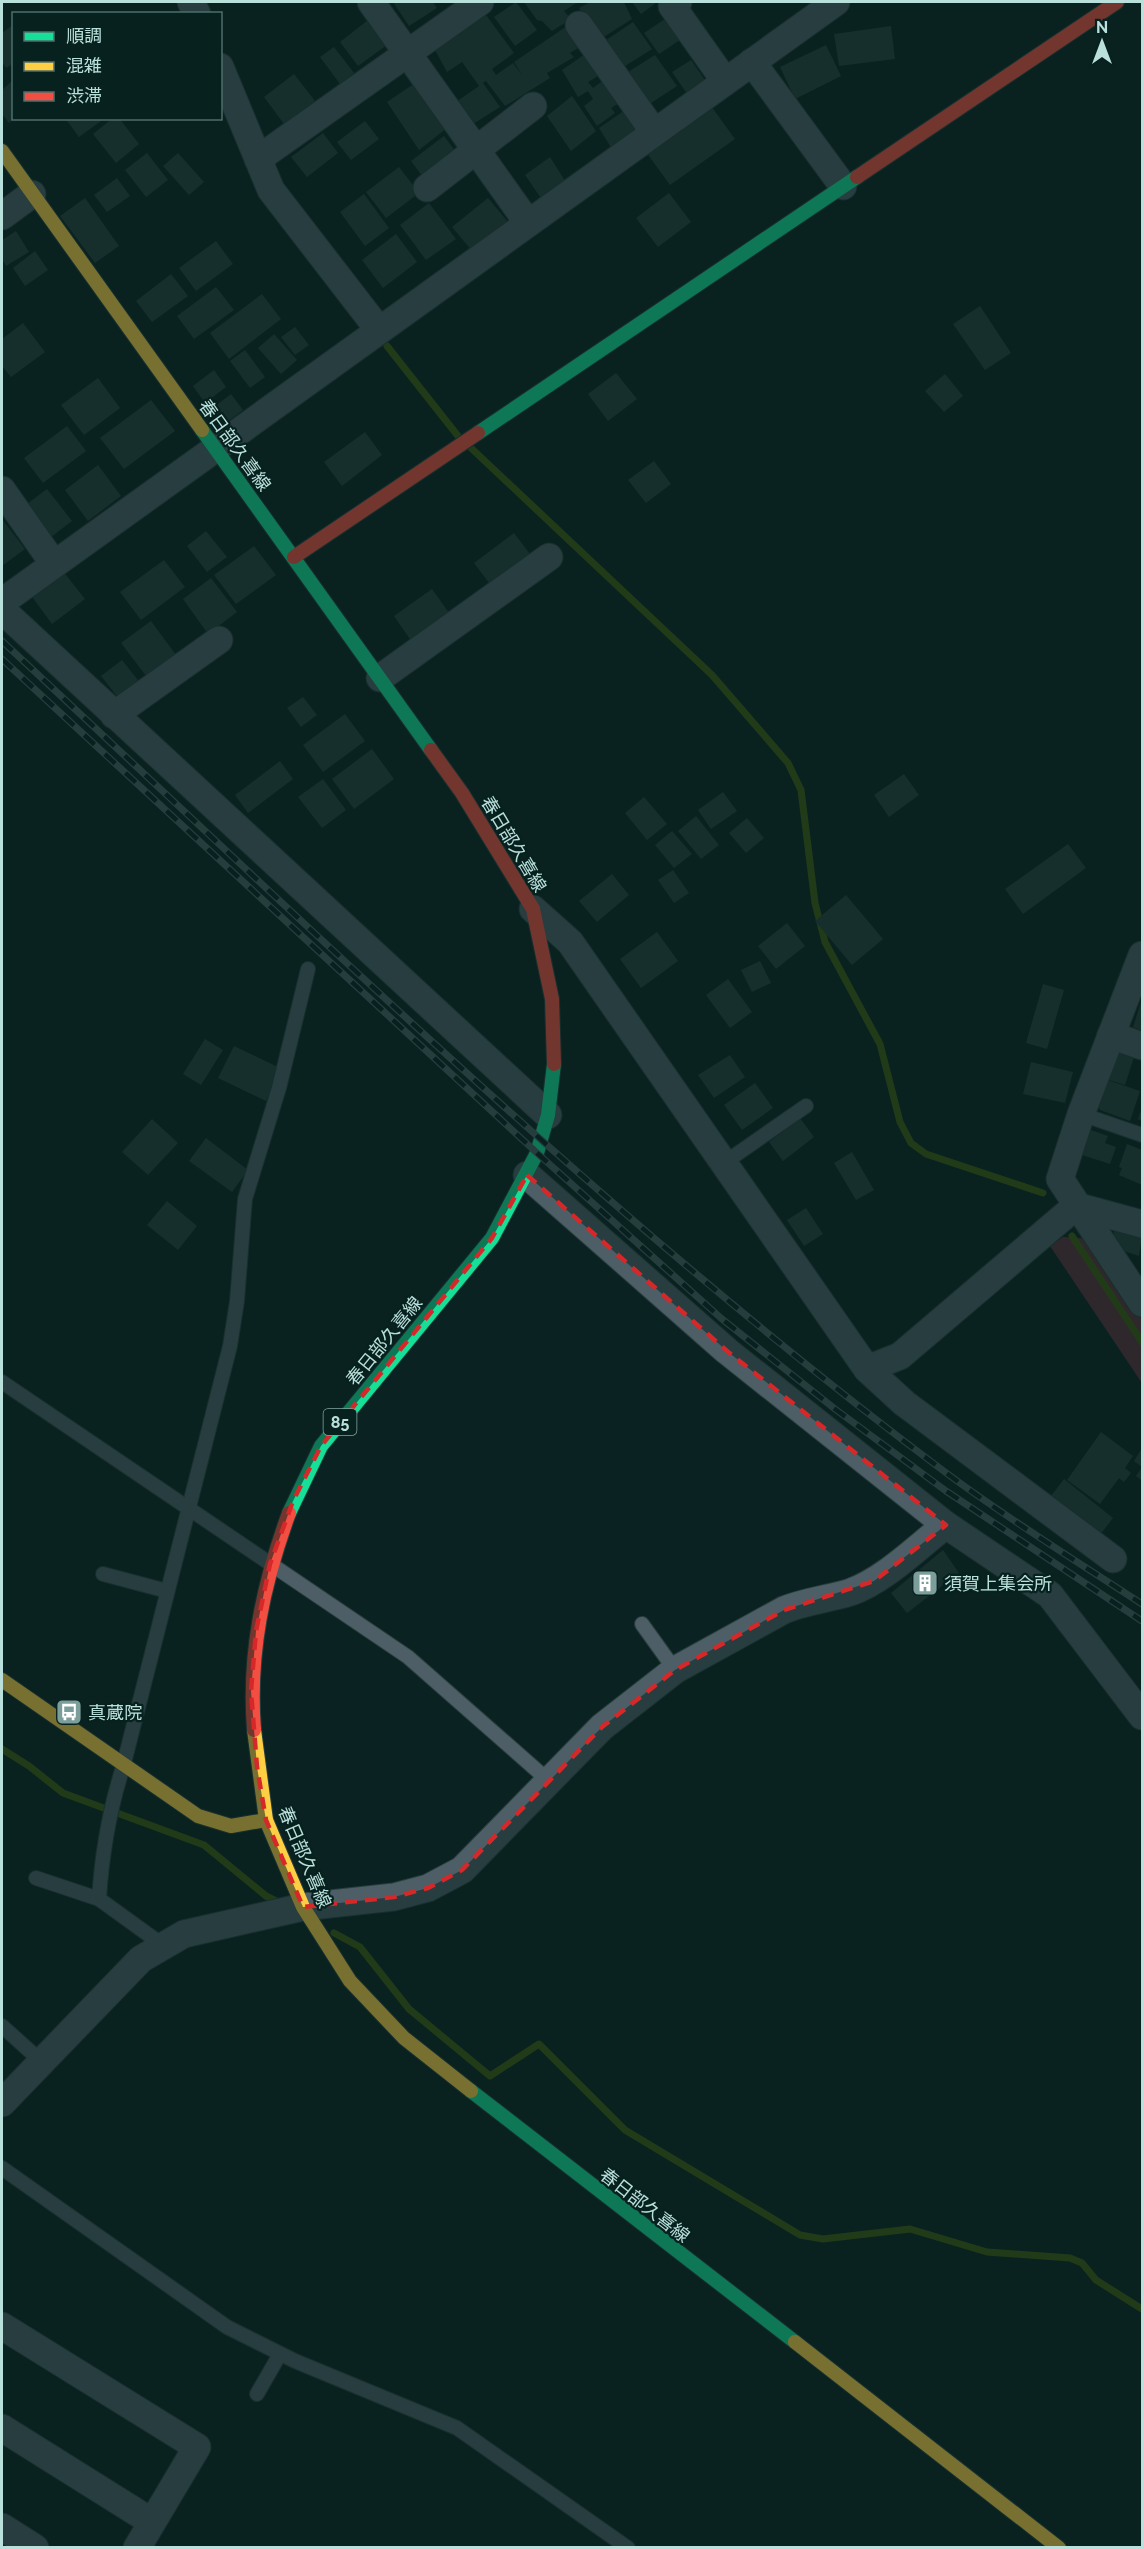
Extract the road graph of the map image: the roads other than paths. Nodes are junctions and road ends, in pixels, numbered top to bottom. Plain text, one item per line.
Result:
1 (371, 2) edge
2 (480, 2) edge
3 (678, 2) edge
4 (1116, 2) edge
5 (825, 5) edge
6 (579, 25) dead end
7 (408, 53) junction
8 (752, 62) junction
9 (222, 72) edge
10 (725, 81) junction
11 (533, 106) dead end
12 (654, 132) junction
13 (476, 149) junction
14 (2, 151) edge
15 (258, 159) junction
16 (843, 186) junction
17 (427, 188) dead end
18 (32, 194) junction
19 (2, 216) edge
20 (528, 223) junction
21 (379, 330) junction
22 (214, 448) junction
23 (2, 490) edge
24 (294, 557) junction
25 (549, 557) dead end
26 (54, 564) junction
27 (2, 602) edge
28 (2, 610) edge
29 (219, 640) dead end
30 (380, 678) junction
31 (114, 715) junction
32 (533, 909) junction
33 (1142, 955) edge
34 (308, 969) dead end
35 (1111, 1035) junction
36 (1143, 1046) edge
37 (806, 1106) dead end
38 (1081, 1114) junction
39 (548, 1115) junction
40 (1143, 1135) edge
41 (724, 1162) junction
42 (527, 1175) junction
43 (1076, 1206) junction
44 (1143, 1224) edge
45 (1143, 1303) edge
46 (867, 1369) junction
47 (2, 1382) edge
48 (188, 1509) junction
49 (946, 1525) junction
50 (1113, 1559) dead end
51 (270, 1564) junction
52 (103, 1574) dead end
53 (167, 1591) junction
54 (642, 1624) dead end
55 (675, 1670) junction
56 (2, 1680) edge
57 (1143, 1716) edge
58 (123, 1767) junction
59 (549, 1781) junction
60 (266, 1820) junction
61 (36, 1878) dead end
62 (99, 1899) junction
63 (303, 1907) junction
64 (164, 1946) junction
65 (2, 2026) edge
66 (42, 2062) junction
67 (2, 2103) edge
68 (2, 2168) edge
69 (2, 2326) edge
70 (280, 2354) junction
71 (257, 2394) dead end
72 (2, 2428) edge
73 (152, 2522) junction
74 (2, 2527) edge
75 (35, 2547) edge
76 (137, 2547) edge
77 (628, 2547) edge
78 (1059, 2547) edge

1 - 7 street
2 - 7 street
3 - 10 street
4 - 16 main road
5 - 8 street
6 - 12 street
7 - 13 street
7 - 15 street
8 - 10 street
8 - 16 street
9 - 15 street
10 - 12 street
11 - 13 street
12 - 20 street
13 - 17 street
13 - 20 street
14 - 18 main road, 春日部久喜線 / 85
15 - 21 street
16 - 24 main road
18 - 19 street
18 - 22 main road, 春日部久喜線 / 85
20 - 21 street
21 - 22 street
22 - 24 main road, 春日部久喜線 / 85
22 - 26 street
23 - 26 street
24 - 30 main road, 春日部久喜線 / 85
25 - 30 street
26 - 27 street
28 - 31 street
29 - 31 street
30 - 32 main road, 春日部久喜線 / 85
31 - 39 street
32 - 39 main road, 春日部久喜線 / 85
32 - 41 street
33 - 35 street
34 - 48 lane
35 - 36 street
35 - 38 street
37 - 41 lane
38 - 40 lane
38 - 43 street
39 - 42 main road, 春日部久喜線 / 85
41 - 46 street
42 - 49 street
42 - 51 main road, 春日部久喜線 / 85
43 - 44 street
43 - 45 street
43 - 46 street
46 - 50 street
47 - 48 lane
48 - 51 lane
48 - 53 lane
49 - 55 street
49 - 57 street
51 - 59 lane
51 - 60 main road, 春日部久喜線 / 85
52 - 53 lane
53 - 58 lane
54 - 55 lane
55 - 59 street
56 - 58 main road
58 - 60 main road
58 - 62 lane
59 - 63 street
60 - 63 main road, 春日部久喜線 / 85
61 - 62 lane
62 - 64 lane
63 - 64 street
63 - 78 main road, 春日部久喜線 / 85
64 - 66 street
65 - 66 lane
66 - 67 street
68 - 70 lane
69 - 73 street
70 - 71 lane
70 - 77 lane
72 - 73 street
73 - 76 street
74 - 75 street

